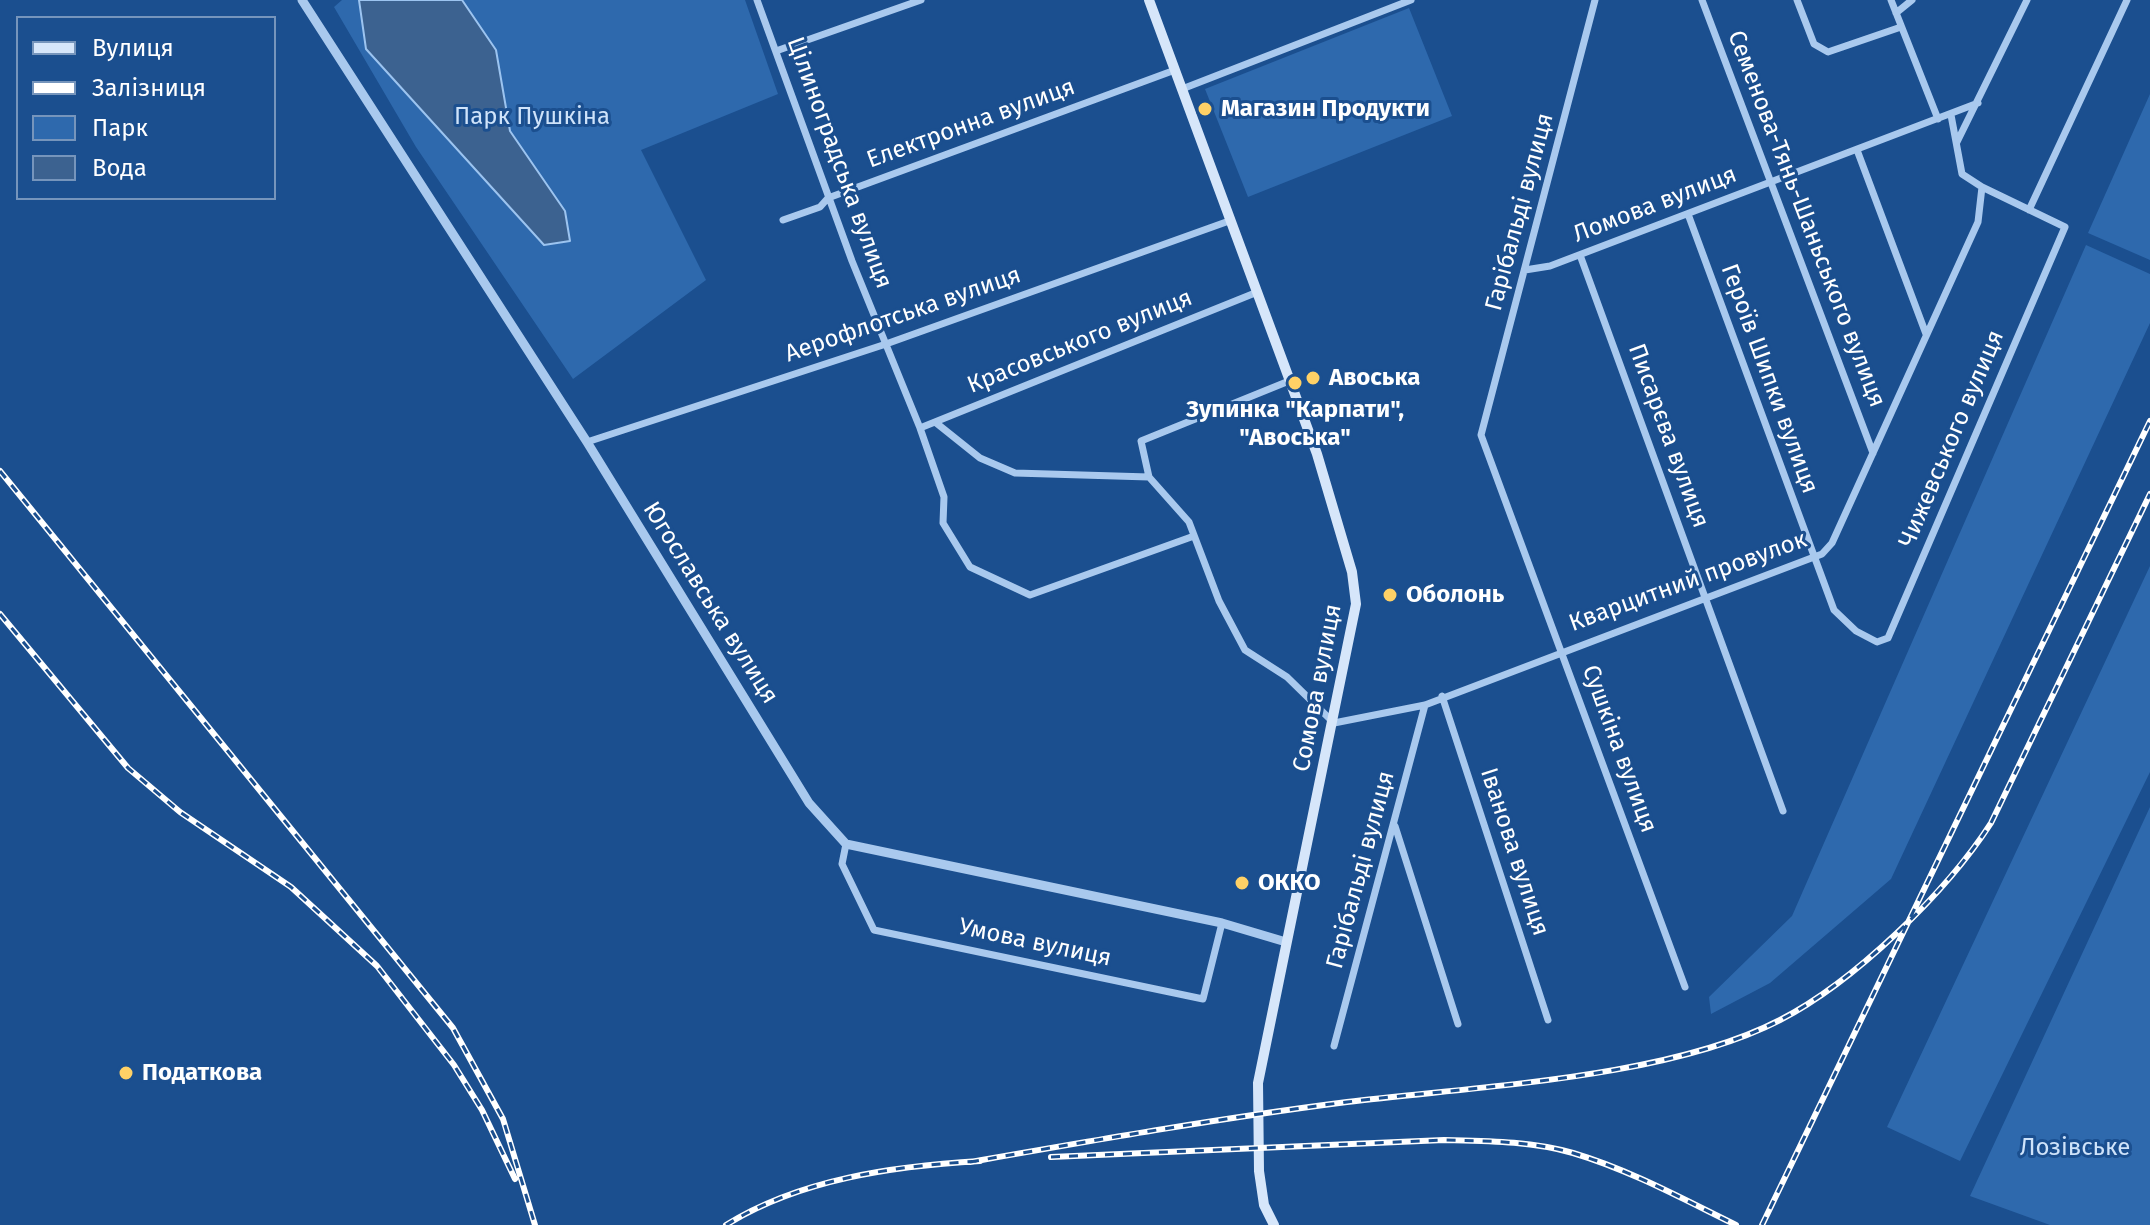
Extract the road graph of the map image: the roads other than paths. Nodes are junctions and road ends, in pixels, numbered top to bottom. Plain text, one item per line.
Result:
1 (302, 0) edge
2 (757, 0) edge
3 (921, 0) edge
4 (1149, 0) edge
5 (1411, 0) edge
6 (1595, 0) edge
7 (1702, 0) edge
8 (1797, 0) edge
9 (1891, 0) edge
10 (1912, 0) edge
11 (2027, 0) edge
12 (2127, 0) edge
13 (1896, 13) junction
14 (1901, 27) junction
15 (776, 51) junction
16 (1175, 70) junction
17 (1182, 89) junction
18 (1978, 103) junction
19 (1951, 115) junction
20 (1938, 119) junction
21 (1956, 143) junction
22 (1857, 150) junction
23 (1771, 183) junction
24 (1982, 187) junction
25 (828, 198) junction
26 (2029, 210) junction
27 (1688, 214) junction
28 (783, 220) dead end
29 (1229, 221) junction
30 (1580, 255) junction
31 (1525, 270) junction
32 (1255, 293) junction
33 (1926, 334) junction
34 (886, 344) junction
35 (1289, 381) junction
36 (935, 422) junction
37 (920, 428) junction
38 (1481, 435) joint
39 (587, 442) junction
40 (1873, 453) junction
41 (1149, 477) junction
42 (1194, 536) junction
43 (1812, 557) junction
44 (1705, 596) junction
45 (1561, 651) junction
46 (1442, 696) junction
47 (1425, 705) junction
48 (1334, 723) junction
49 (1783, 811) dead end
50 (1394, 824) junction
51 (846, 844) junction
52 (1222, 923) junction
53 (1286, 942) junction
54 (1685, 987) dead end
55 (1548, 1020) dead end
56 (1458, 1024) dead end
57 (1334, 1046) dead end
58 (1274, 1225) edge

1 - 39 street, Югославська вулиця
2 - 15 street, Цілиноградська вулиця
3 - 15 street
4 - 16 main road, Сомова вулиця
5 - 17 street
6 - 31 street, Гарібальді вулиця
7 - 23 street, Семенова-Тянь-Шаньського вулиця
8 - 14 street
9 - 13 street
10 - 13 street
11 - 18 street
12 - 26 street
13 - 14 street
14 - 20 street
15 - 25 street, Цілиноградська вулиця
16 - 17 main road, Сомова вулиця
16 - 25 street, Електронна вулиця
17 - 29 main road, Сомова вулиця
18 - 19 street, Ломова вулиця
18 - 21 street
19 - 20 street, Ломова вулиця
19 - 21 street
20 - 22 street, Ломова вулиця
21 - 24 street
22 - 23 street, Ломова вулиця
22 - 33 street
23 - 27 street, Ломова вулиця
23 - 40 street, Семенова-Тянь-Шаньського вулиця
24 - 26 street, Чижевського вулиця
24 - 33 street, Кварцитний провулок
25 - 28 street, Електронна вулиця
25 - 34 street, Цілиноградська вулиця
26 - 43 street, Чижевського вулиця
27 - 30 street, Ломова вулиця
27 - 43 street, Героїв Шипки вулиця
29 - 32 main road, Сомова вулиця
29 - 34 street, Аерофлотська вулиця
30 - 31 street, Ломова вулиця
30 - 44 street, Писарєва вулиця
31 - 38 street, Гарібальді вулиця
32 - 35 main road, Сомова вулиця
32 - 36 street, Красовського вулиця
33 - 40 street, Кварцитний провулок
34 - 37 street, Цілиноградська вулиця
34 - 39 street, Аерофлотська вулиця
35 - 41 street
35 - 48 main road, Сомова вулиця
36 - 37 street, Красовського вулиця
36 - 41 street
37 - 42 street, Цілиноградська вулиця
38 - 45 street, Сушкіна вулиця
39 - 51 street, Югославська вулиця
40 - 43 street, Кварцитний провулок
41 - 42 street
42 - 48 street
43 - 44 street, Кварцитний провулок
44 - 45 street, Кварцитний провулок
44 - 49 street, Писарєва вулиця
45 - 46 street, Кварцитний провулок
45 - 54 street, Сушкіна вулиця
46 - 47 street, Кварцитний провулок
46 - 55 street, Іванова вулиця
47 - 48 street, Кварцитний провулок
47 - 50 street, Гарібальді вулиця
48 - 53 main road, Сомова вулиця
50 - 56 street
50 - 57 street, Гарібальді вулиця
51 - 52 street
51 - 52 street, Умова вулиця
52 - 53 street
53 - 58 main road, Сомова вулиця

